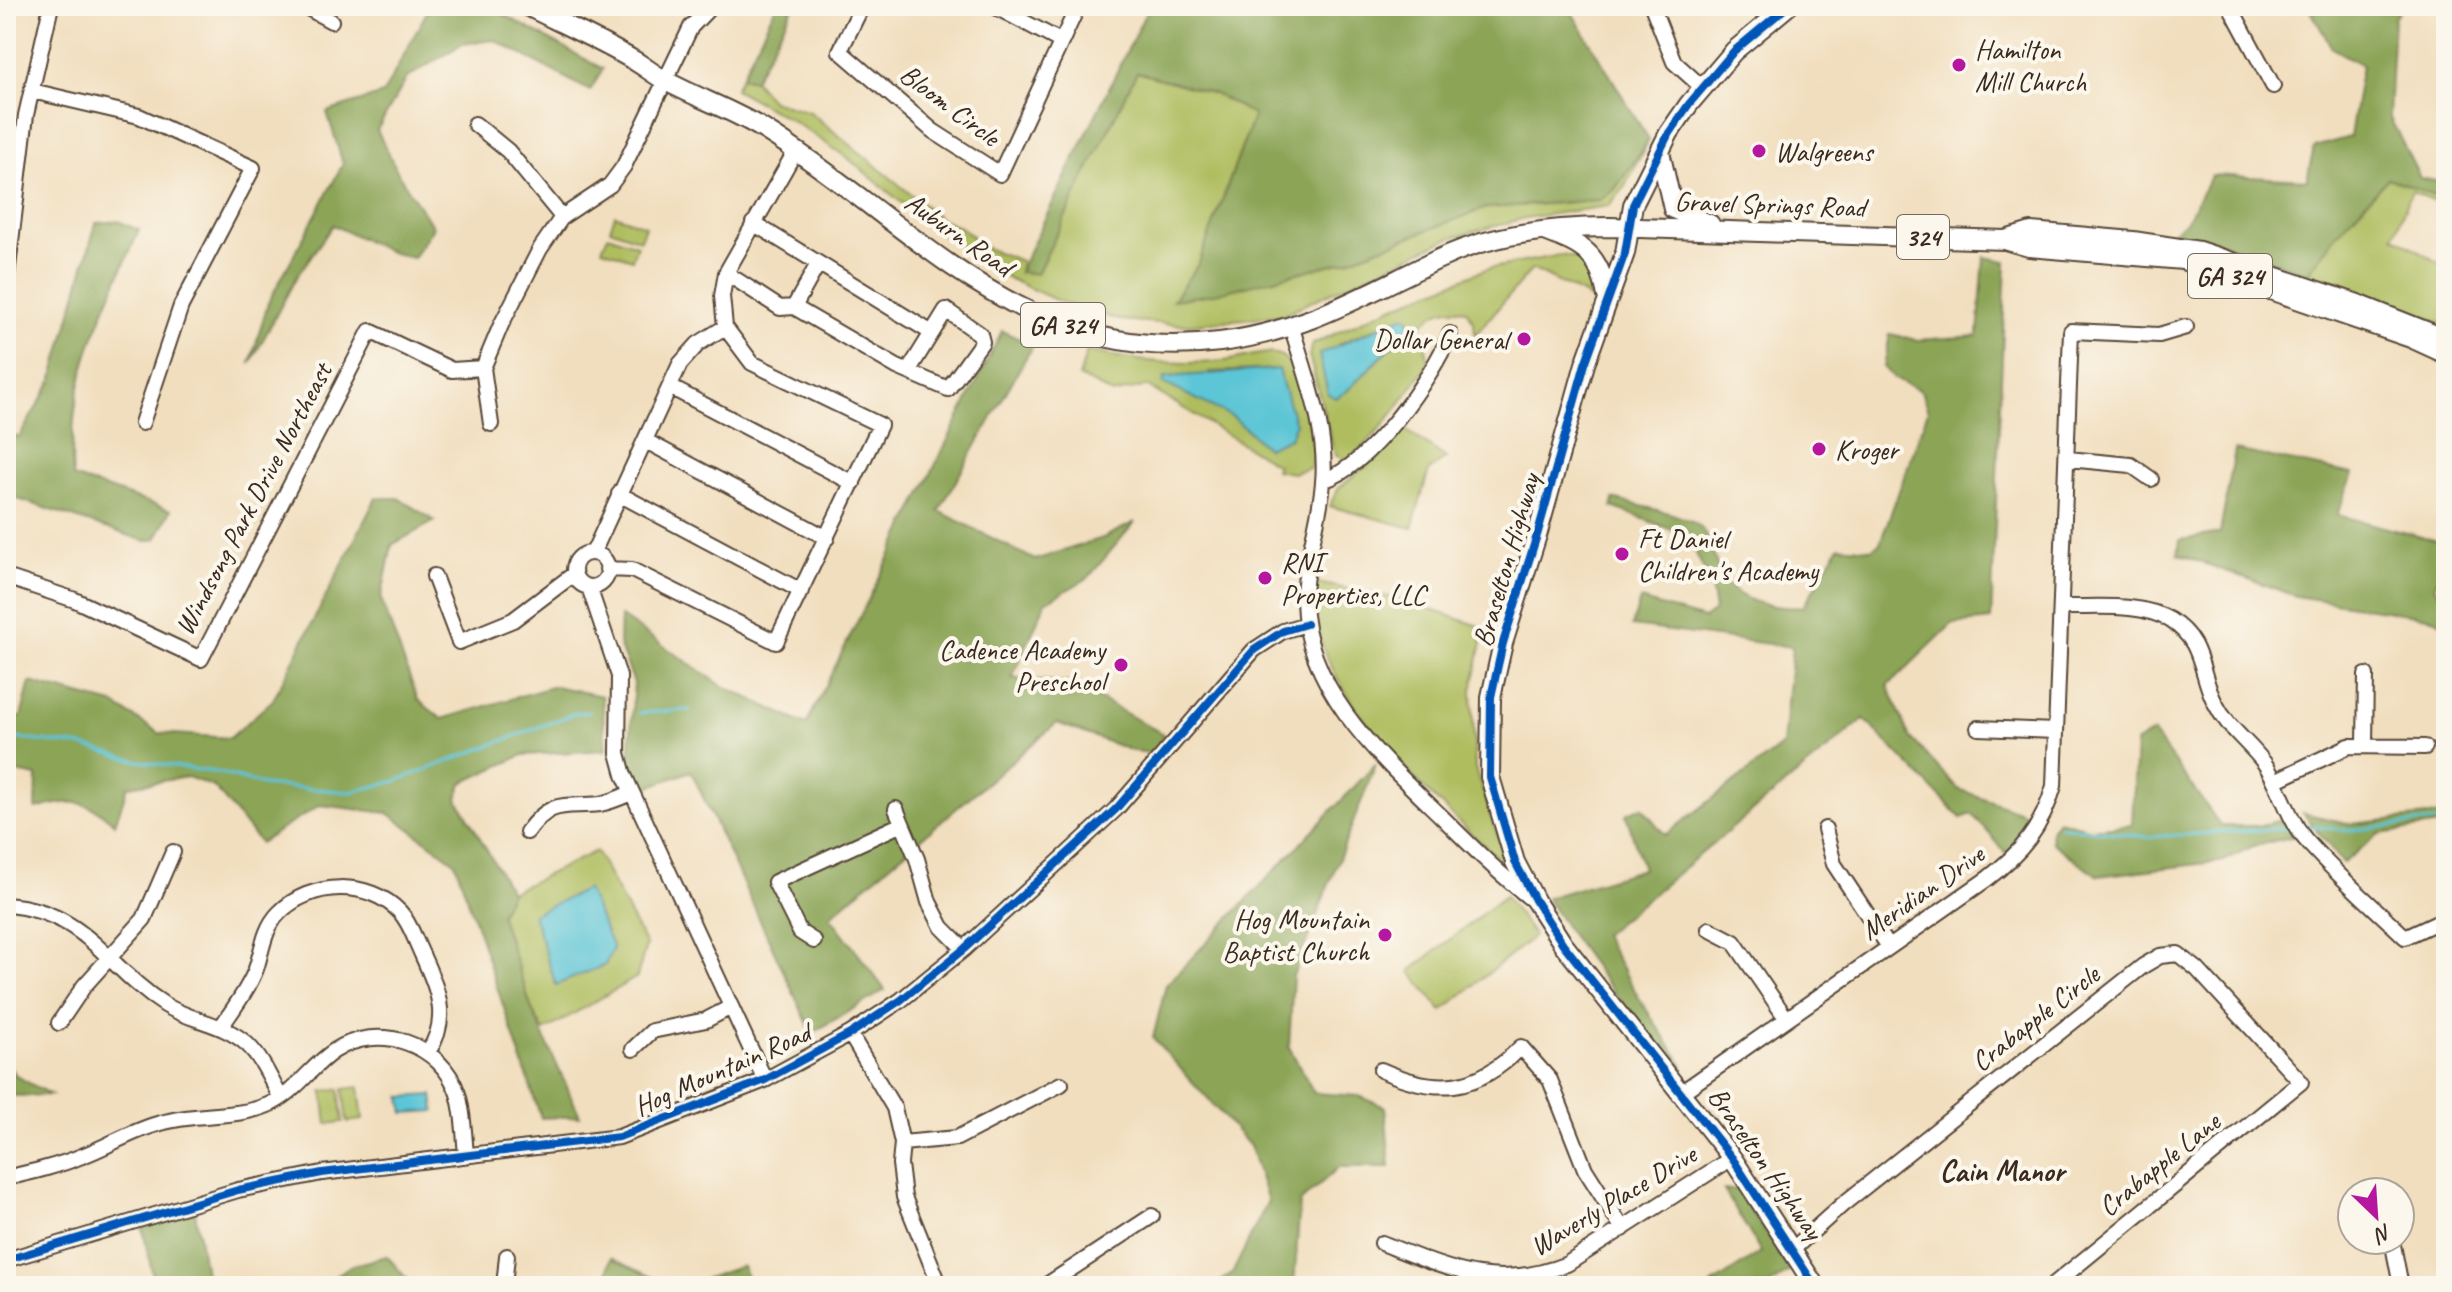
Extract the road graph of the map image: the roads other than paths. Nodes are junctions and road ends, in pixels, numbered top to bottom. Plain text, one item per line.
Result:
1 (51, 6) edge
2 (304, 6) edge
3 (527, 6) edge
4 (711, 6) edge
5 (862, 6) edge
6 (994, 6) edge
7 (1078, 6) edge
8 (1652, 6) edge
9 (1788, 6) edge
10 (2230, 6) edge
11 (331, 21) dead end
12 (1060, 41) junction
13 (665, 80) junction
14 (2273, 86) dead end
15 (1703, 88) junction
16 (32, 91) junction
17 (475, 124) dead end
18 (796, 150) junction
19 (1660, 152) junction
20 (13, 156) edge
21 (562, 217) junction
22 (753, 223) junction
23 (1629, 228) junction
24 (1545, 231) junction
25 (1736, 231) junction
26 (2005, 240) junction
27 (1440, 259) joint
28 (818, 264) junction
29 (726, 273) junction
30 (6, 284) edge
31 (1608, 299) junction
32 (794, 307) junction
33 (725, 327) junction
34 (2186, 327) dead end
35 (1292, 328) junction
36 (932, 333) junction
37 (1450, 334) dead end
38 (2446, 339) edge
39 (2446, 354) edge
40 (483, 368) junction
41 (909, 370) junction
42 (670, 387) junction
43 (142, 423) dead end
44 (491, 424) dead end
45 (646, 441) junction
46 (2068, 459) junction
47 (2151, 479) dead end
48 (1324, 480) junction
49 (853, 483) junction
50 (619, 494) junction
51 (827, 538) junction
52 (593, 553) junction
53 (607, 569) junction
54 (574, 574) junction
55 (434, 576) dead end
56 (6, 577) edge
57 (589, 587) junction
58 (801, 591) junction
59 (2062, 607) junction
60 (1306, 624) junction
61 (2366, 675) dead end
62 (1978, 728) dead end
63 (2056, 731) junction
64 (2365, 744) junction
65 (2425, 747) dead end
66 (2277, 780) junction
67 (631, 793) junction
68 (896, 809) dead end
69 (902, 824) junction
70 (1825, 829) dead end
71 (527, 832) dead end
72 (173, 852) dead end
73 (1536, 902) junction
74 (6, 905) edge
75 (2446, 918) edge
76 (1709, 929) dead end
77 (814, 941) dead end
78 (1889, 947) junction
79 (964, 949) junction
80 (109, 956) junction
81 (729, 1008) junction
82 (1786, 1018) junction
83 (59, 1023) dead end
84 (221, 1027) junction
85 (850, 1034) junction
86 (633, 1049) dead end
87 (428, 1052) junction
88 (1381, 1070) dead end
89 (765, 1080) junction
90 (2301, 1082) joint
91 (1061, 1084) dead end
92 (1682, 1092) junction
93 (281, 1098) junction
94 (902, 1143) junction
95 (466, 1155) junction
96 (1732, 1158) junction
97 (6, 1178) edge
98 (1152, 1216) dead end
99 (1623, 1229) junction
100 (1382, 1243) dead end
101 (1793, 1249) junction
102 (507, 1256) dead end
103 (2395, 1256) edge
104 (6, 1260) edge
105 (504, 1286) edge
106 (940, 1286) edge
107 (1045, 1286) edge
108 (1815, 1286) edge
109 (2052, 1286) edge
110 (2401, 1286) edge

1 - 16 street
2 - 11 street
3 - 13 main road, Auburn Road / GA 324
4 - 13 street
5 - 12 street, Bloom Circle
6 - 12 street
7 - 12 street, Bloom Circle
8 - 15 street
9 - 15 main road, Braselton Highway
10 - 14 street
13 - 18 main road, Auburn Road / GA 324
13 - 21 street
15 - 19 main road, Braselton Highway
16 - 20 street
16 - 43 street
17 - 21 street
18 - 22 street
18 - 35 main road, Auburn Road / GA 324
19 - 23 main road, Braselton Highway
19 - 25 main road
20 - 30 street
21 - 40 street
22 - 28 street
22 - 29 street
23 - 24 main road, Gravel Springs Road / 324
23 - 25 main road, Gravel Springs Road / 324
23 - 31 main road, Braselton Highway
24 - 27 main road, Gravel Springs Road / 324
24 - 31 main road
25 - 26 main road, Gravel Springs Road / 324
26 - 38 main road, Gravel Springs Road / GA 324
26 - 39 main road, Gravel Springs Road / GA 324
27 - 35 main road, Auburn Road / GA 324
28 - 32 street
28 - 36 street
29 - 32 street
29 - 33 street
31 - 73 main road, Braselton Highway
32 - 41 street
33 - 42 street
33 - 49 street
34 - 46 street, Meridian Drive
35 - 48 street
36 - 41 street
36 - 41 street
37 - 48 street
40 - 44 street
40 - 56 street, Windsong Park Drive Northeast
42 - 45 street
42 - 49 street
45 - 50 street
45 - 51 street
46 - 47 street
46 - 59 street, Meridian Drive
48 - 60 street
49 - 51 street
50 - 52 street
50 - 58 street
51 - 58 street
52 - 53 street
52 - 54 street
53 - 57 street
53 - 58 street
54 - 55 street
54 - 57 street
57 - 67 street
59 - 63 street, Meridian Drive
59 - 66 street
60 - 73 street
60 - 79 street, Hog Mountain Road
61 - 64 street
62 - 63 street
63 - 78 street, Meridian Drive
64 - 65 street
64 - 66 street
66 - 75 street
67 - 71 street
67 - 81 street
68 - 69 street
69 - 77 street
69 - 79 street
70 - 78 street
72 - 80 street
73 - 92 main road, Braselton Highway
74 - 80 street
76 - 82 street
78 - 82 street, Meridian Drive
79 - 85 street, Hog Mountain Road
80 - 83 street
80 - 84 street
81 - 86 street
81 - 89 street
82 - 92 street, Meridian Drive
84 - 87 street
84 - 93 street
85 - 89 street, Hog Mountain Road
85 - 94 street
87 - 93 street
87 - 95 street
88 - 99 street
89 - 95 street, Hog Mountain Road
90 - 101 street, Crabapple Circle
90 - 109 street, Crabapple Lane
91 - 94 street
92 - 96 main road, Braselton Highway
93 - 97 street
94 - 106 street
95 - 104 street, Hog Mountain Road
96 - 99 street, Waverly Place Drive
96 - 101 main road, Braselton Highway
98 - 107 street
99 - 100 street, Waverly Place Drive
101 - 108 main road, Braselton Highway
102 - 105 street
103 - 110 street

